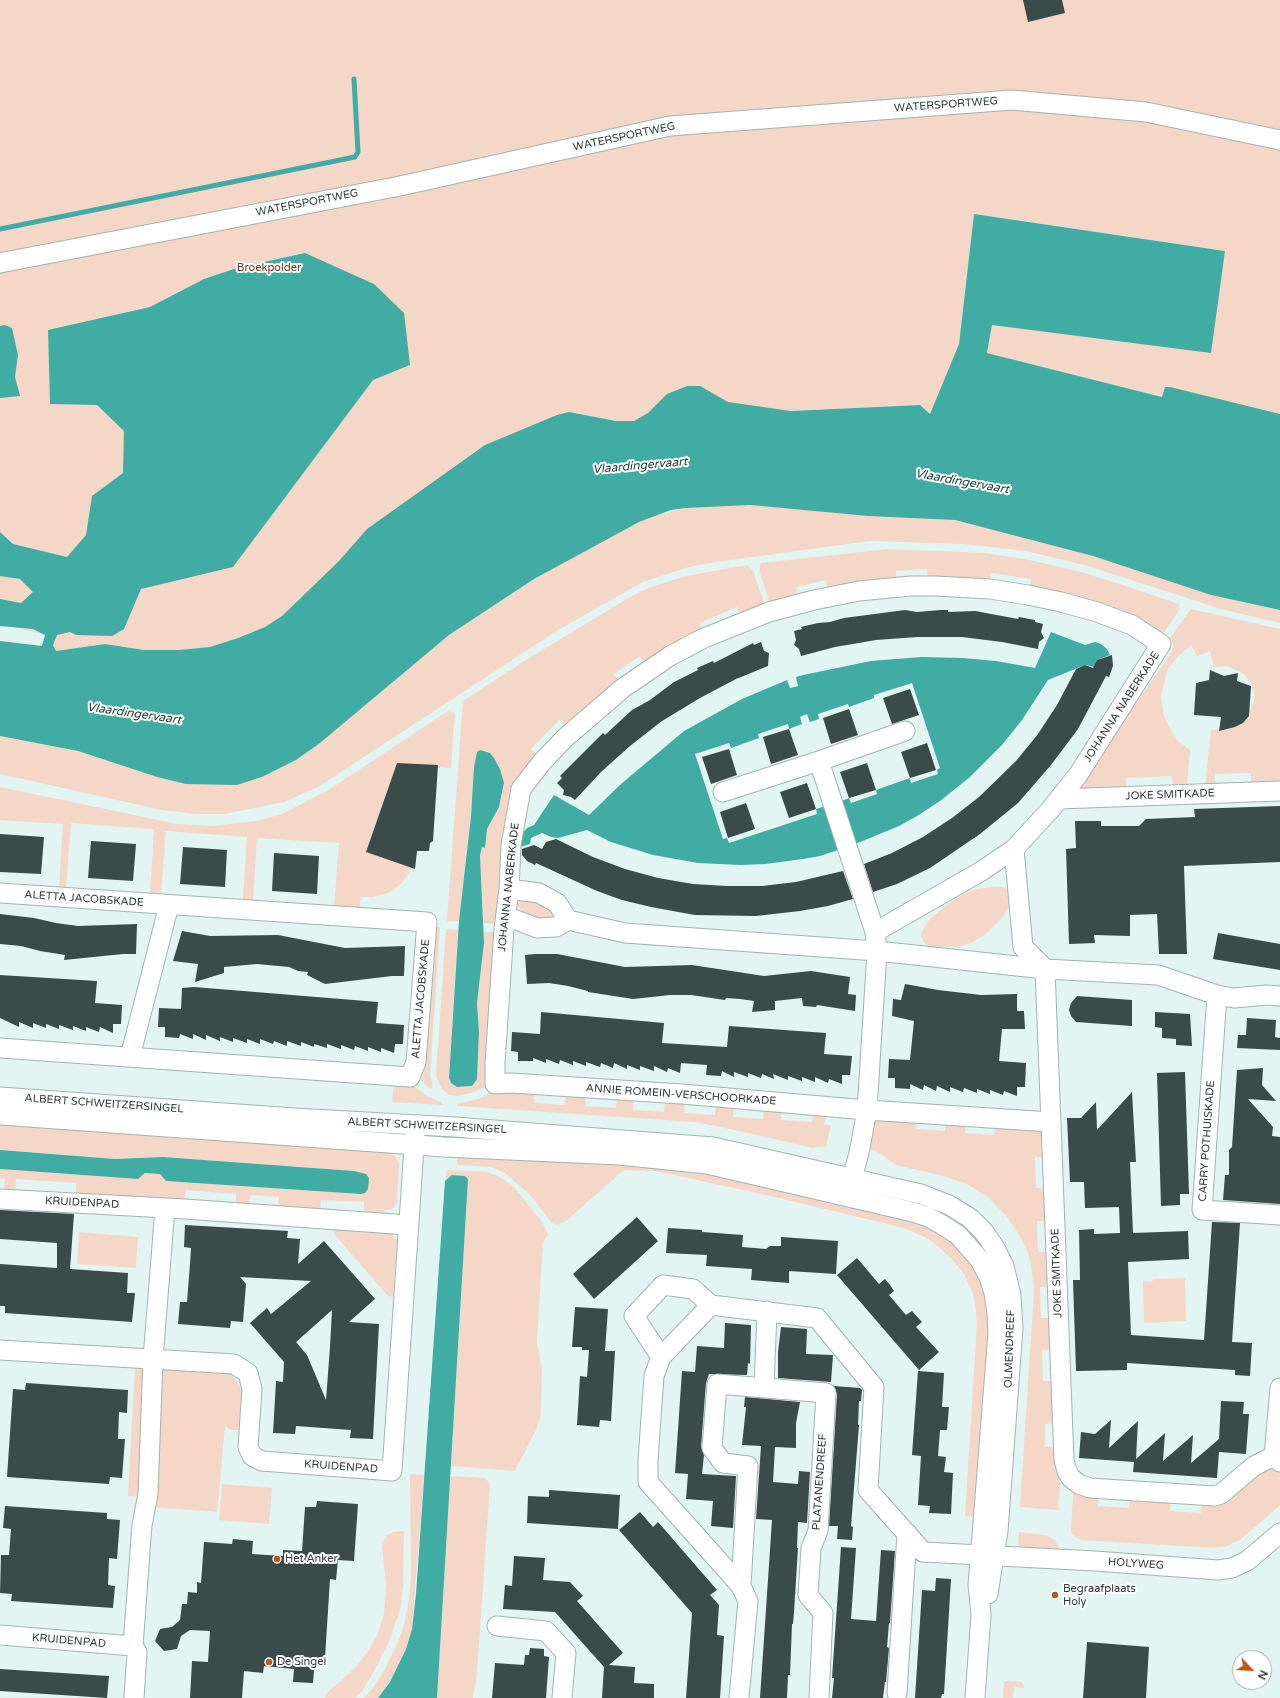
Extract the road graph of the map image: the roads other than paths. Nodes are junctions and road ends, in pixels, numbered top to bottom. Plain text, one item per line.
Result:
1 (1280, 140) edge
2 (0, 263) edge
3 (905, 731) dead end
4 (819, 761) junction
5 (1280, 790) edge
6 (722, 792) dead end
7 (1059, 799) junction
8 (1014, 849) junction
9 (509, 888) junction
10 (0, 892) edge
11 (169, 905) junction
12 (506, 916) junction
13 (568, 920) junction
14 (875, 932) junction
15 (877, 951) junction
16 (1045, 969) junction
17 (1217, 995) junction
18 (1280, 996) edge
19 (0, 1048) edge
20 (130, 1057) junction
21 (495, 1084) joint
22 (0, 1097) edge
23 (867, 1110) junction
24 (0, 1115) edge
25 (1051, 1122) junction
26 (416, 1125) junction
27 (414, 1145) junction
28 (852, 1177) junction
29 (847, 1196) junction
30 (0, 1199) edge
31 (165, 1208) junction
32 (1280, 1216) edge
33 (408, 1225) junction
34 (711, 1305) junction
35 (767, 1312) junction
36 (0, 1350) edge
37 (661, 1357) junction
38 (153, 1359) junction
39 (764, 1388) junction
40 (1280, 1388) edge
41 (1277, 1459) edge
42 (907, 1533) junction
43 (1280, 1533) edge
44 (987, 1556) junction
45 (740, 1586) junction
46 (497, 1626) dead end
47 (0, 1635) edge
48 (133, 1646) junction
49 (897, 1693) dead end
50 (134, 1698) edge
51 (562, 1698) edge
52 (739, 1698) edge
53 (818, 1698) edge
54 (975, 1698) edge

1 - 2 street, WATERSPORTWEG
3 - 4 street
4 - 6 street
4 - 14 street
5 - 7 street, JOKE SMITKADE
7 - 8 street, JOHANNA NABERKADE
7 - 9 street, JOHANNA NABERKADE
8 - 14 street, JOHANNA NABERKADE
8 - 16 street
9 - 12 street, JOHANNA NABERKADE
9 - 13 street
10 - 11 street, ALETTA JACOBSKADE
11 - 20 street
11 - 20 street, ALETTA JACOBSKADE
12 - 13 street
12 - 21 street, JOHANNA NABERKADE
13 - 15 street
14 - 15 street
15 - 16 street
15 - 23 street
16 - 17 street
16 - 25 street, JOKE SMITKADE
17 - 18 street
17 - 32 street, CARRY POTHUISKADE
19 - 20 street, ALETTA JACOBSKADE
21 - 23 street, ANNIE ROMEIN-VERSCHOORKADE
22 - 26 street, ALBERT SCHWEITZERSINGEL
23 - 25 street, ANNIE ROMEIN-VERSCHOORKADE
23 - 28 street
24 - 27 street, ALBERT SCHWEITZERSINGEL
25 - 41 street, JOKE SMITKADE
26 - 27 street, KRUIDENPAD
26 - 28 street, ALBERT SCHWEITZERSINGEL
27 - 29 street, ALBERT SCHWEITZERSINGEL
27 - 33 street, KRUIDENPAD
28 - 29 street
28 - 44 street, OLMENDREEF
29 - 44 street, OLMENDREEF
30 - 31 street, KRUIDENPAD
31 - 33 street, KRUIDENPAD
31 - 38 street
33 - 38 street, KRUIDENPAD
34 - 35 street
34 - 37 street, PLATANENDREEF
34 - 37 street
35 - 39 street
35 - 42 street
36 - 38 street, KRUIDENPAD
37 - 45 street, PLATANENDREEF
38 - 48 street
39 - 45 street, PLATANENDREEF
39 - 53 street, PLATANENDREEF
40 - 41 street
42 - 44 street
42 - 49 street
43 - 44 street, HOLYWEG
44 - 54 street, OLMENDREEF
45 - 52 street, PLATANENDREEF
46 - 51 street
47 - 48 street, KRUIDENPAD
48 - 50 street

